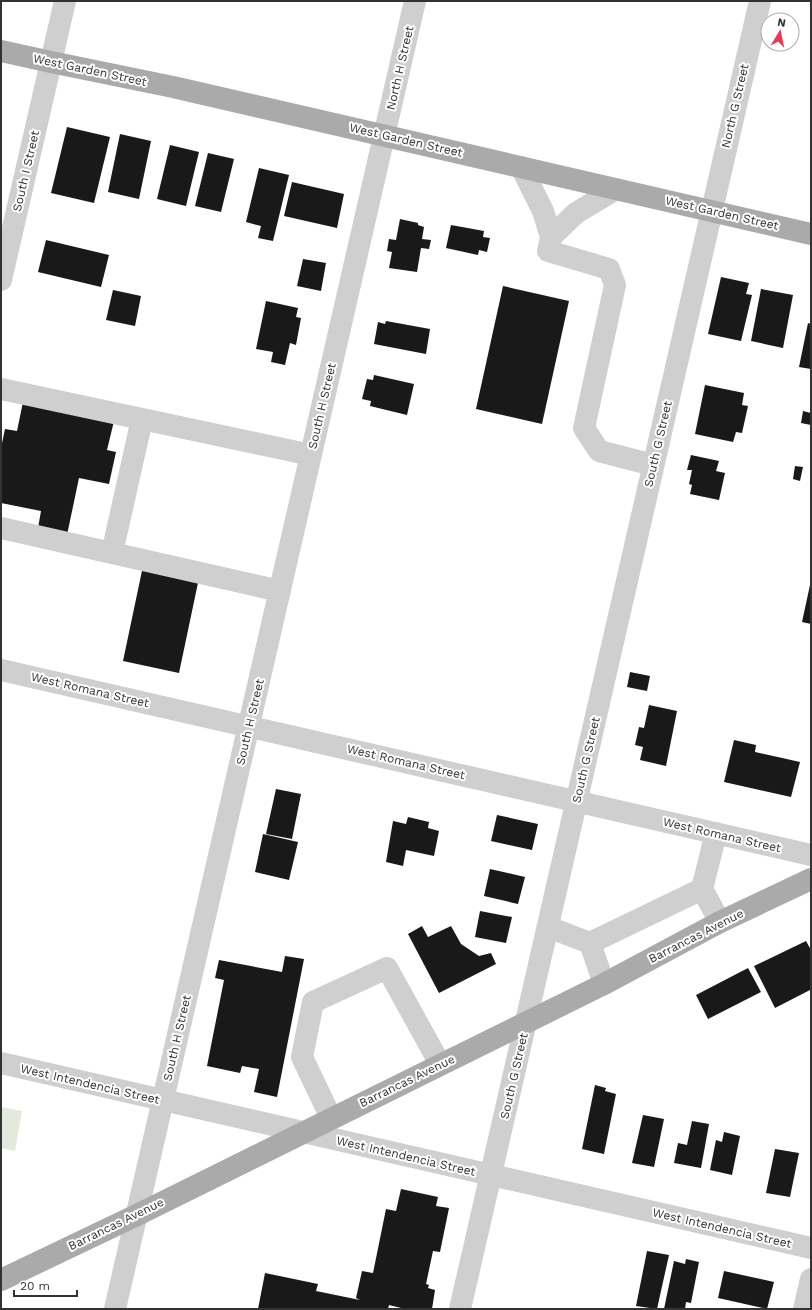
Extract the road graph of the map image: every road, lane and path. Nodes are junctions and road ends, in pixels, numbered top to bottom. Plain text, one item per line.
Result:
1 (65, 1) edge
2 (415, 1) edge
3 (760, 1) edge
4 (1, 51) edge
5 (51, 62) junction
6 (384, 135) junction
7 (521, 167) junction
8 (616, 189) junction
9 (711, 211) junction
10 (811, 234) edge
11 (551, 237) junction
12 (1, 280) edge
13 (1, 389) edge
14 (142, 419) junction
15 (311, 454) junction
16 (653, 465) junction
17 (1, 528) edge
18 (112, 553) junction
19 (280, 591) junction
20 (1, 670) edge
21 (249, 726) junction
22 (576, 801) junction
23 (716, 833) junction
24 (811, 855) edge
25 (811, 879) edge
26 (702, 889) junction
27 (720, 922) junction
28 (548, 927) junction
29 (590, 943) junction
30 (604, 984) junction
31 (527, 1021) junction
32 (1, 1063) edge
33 (440, 1064) junction
34 (163, 1100) junction
35 (331, 1118) junction
36 (303, 1132) junction
37 (491, 1175) junction
38 (137, 1215) junction
39 (811, 1248) edge
40 (811, 1279) edge
41 (1, 1280) edge
42 (115, 1309) edge
43 (460, 1309) edge
44 (804, 1309) edge

1 - 5 street, South I Street
2 - 6 street, North H Street
3 - 9 street, North G Street
4 - 5 main road, West Garden Street
5 - 6 main road, West Garden Street
5 - 12 street, South I Street
6 - 7 main road, West Garden Street
6 - 15 street, South H Street
7 - 8 main road, West Garden Street
7 - 11 street
8 - 9 main road, West Garden Street
8 - 11 street
9 - 10 main road, West Garden Street
9 - 16 street, South G Street
11 - 16 street
13 - 14 street
14 - 15 street
14 - 18 street
15 - 19 street, South H Street
16 - 22 street, South G Street
17 - 18 street
18 - 19 street
19 - 21 street, South H Street
20 - 21 street, West Romana Street
21 - 22 street, West Romana Street
21 - 34 street, South H Street
22 - 23 street, West Romana Street
22 - 28 street, South G Street
23 - 24 street, West Romana Street
23 - 26 street
25 - 27 main road, Barrancas Avenue
26 - 27 street
26 - 29 street
27 - 30 main road, Barrancas Avenue
28 - 29 street
28 - 31 street, South G Street
29 - 30 street
30 - 31 main road, Barrancas Avenue
31 - 33 main road, Barrancas Avenue
31 - 37 street, South G Street
32 - 34 street, West Intendencia Street
33 - 35 main road, Barrancas Avenue
33 - 35 street
34 - 36 street, West Intendencia Street
34 - 38 street, South H Street
35 - 36 main road, Barrancas Avenue
36 - 37 street, West Intendencia Street
36 - 38 main road, Barrancas Avenue
37 - 39 street, West Intendencia Street
37 - 43 street, South G Street
38 - 41 main road, Barrancas Avenue
38 - 42 street, South H Street
40 - 44 street

